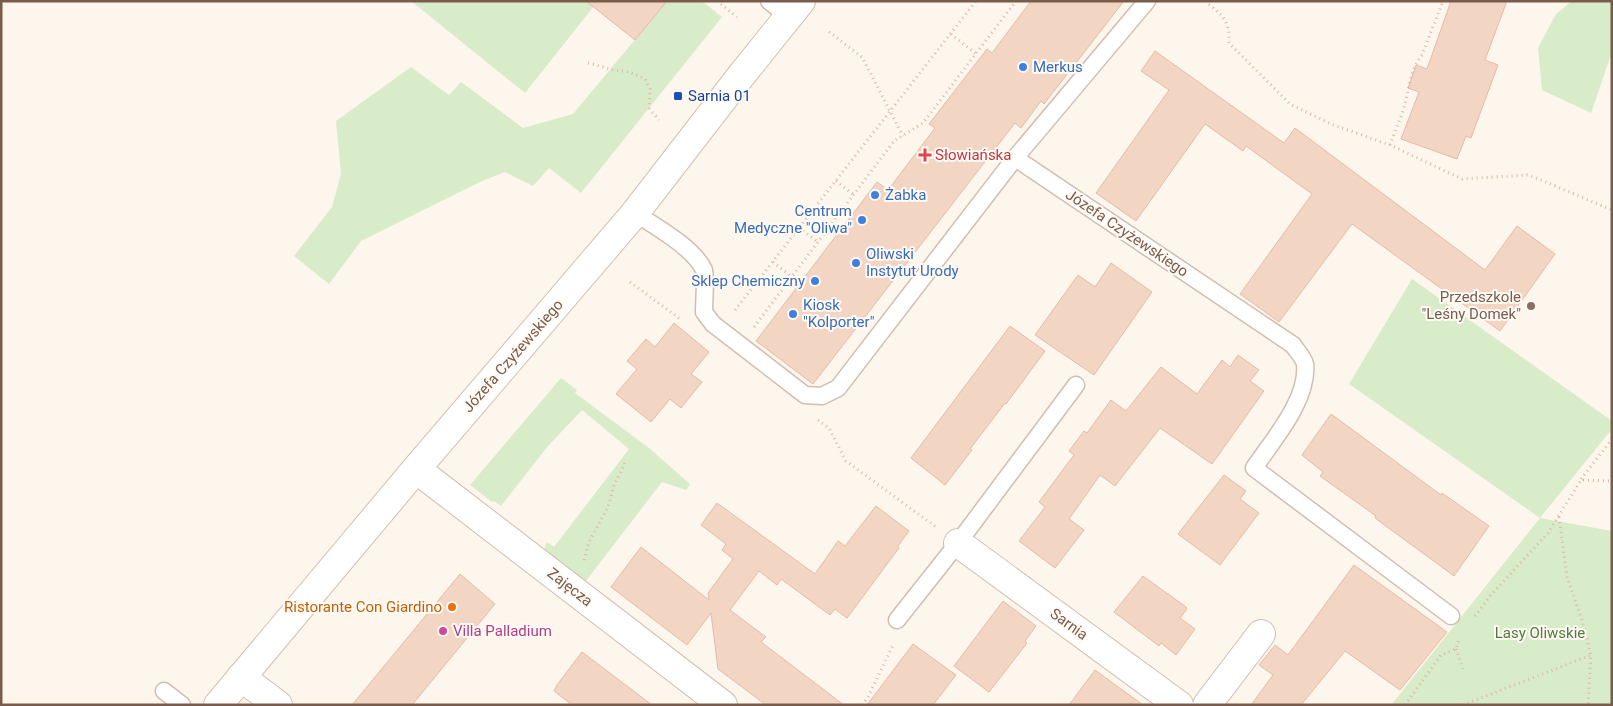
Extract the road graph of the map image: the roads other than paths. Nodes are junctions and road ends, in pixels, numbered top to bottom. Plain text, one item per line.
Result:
1 (1147, 1) edge
2 (786, 7) edge
3 (1015, 158) junction
4 (635, 213) junction
5 (1076, 385) dead end
6 (416, 469) junction
7 (958, 543) junction
8 (901, 615) road end
9 (1451, 616) dead end
10 (1261, 634) dead end
11 (240, 677) junction
12 (164, 691) dead end
13 (182, 705) edge
14 (218, 705) edge
15 (278, 705) edge
16 (723, 705) edge
17 (1179, 705) edge
18 (1207, 705) edge

1 - 3 lane
2 - 4 street, Józefa Czyżewskiego
3 - 4 lane
3 - 9 lane, Józefa Czyżewskiego
4 - 6 street, Józefa Czyżewskiego
5 - 7 lane
6 - 11 street, Józefa Czyżewskiego
6 - 16 street, Zajęcza
7 - 8 lane
7 - 17 street, Sarnia
10 - 18 street
11 - 14 street, Józefa Czyżewskiego
11 - 15 street
12 - 13 lane

